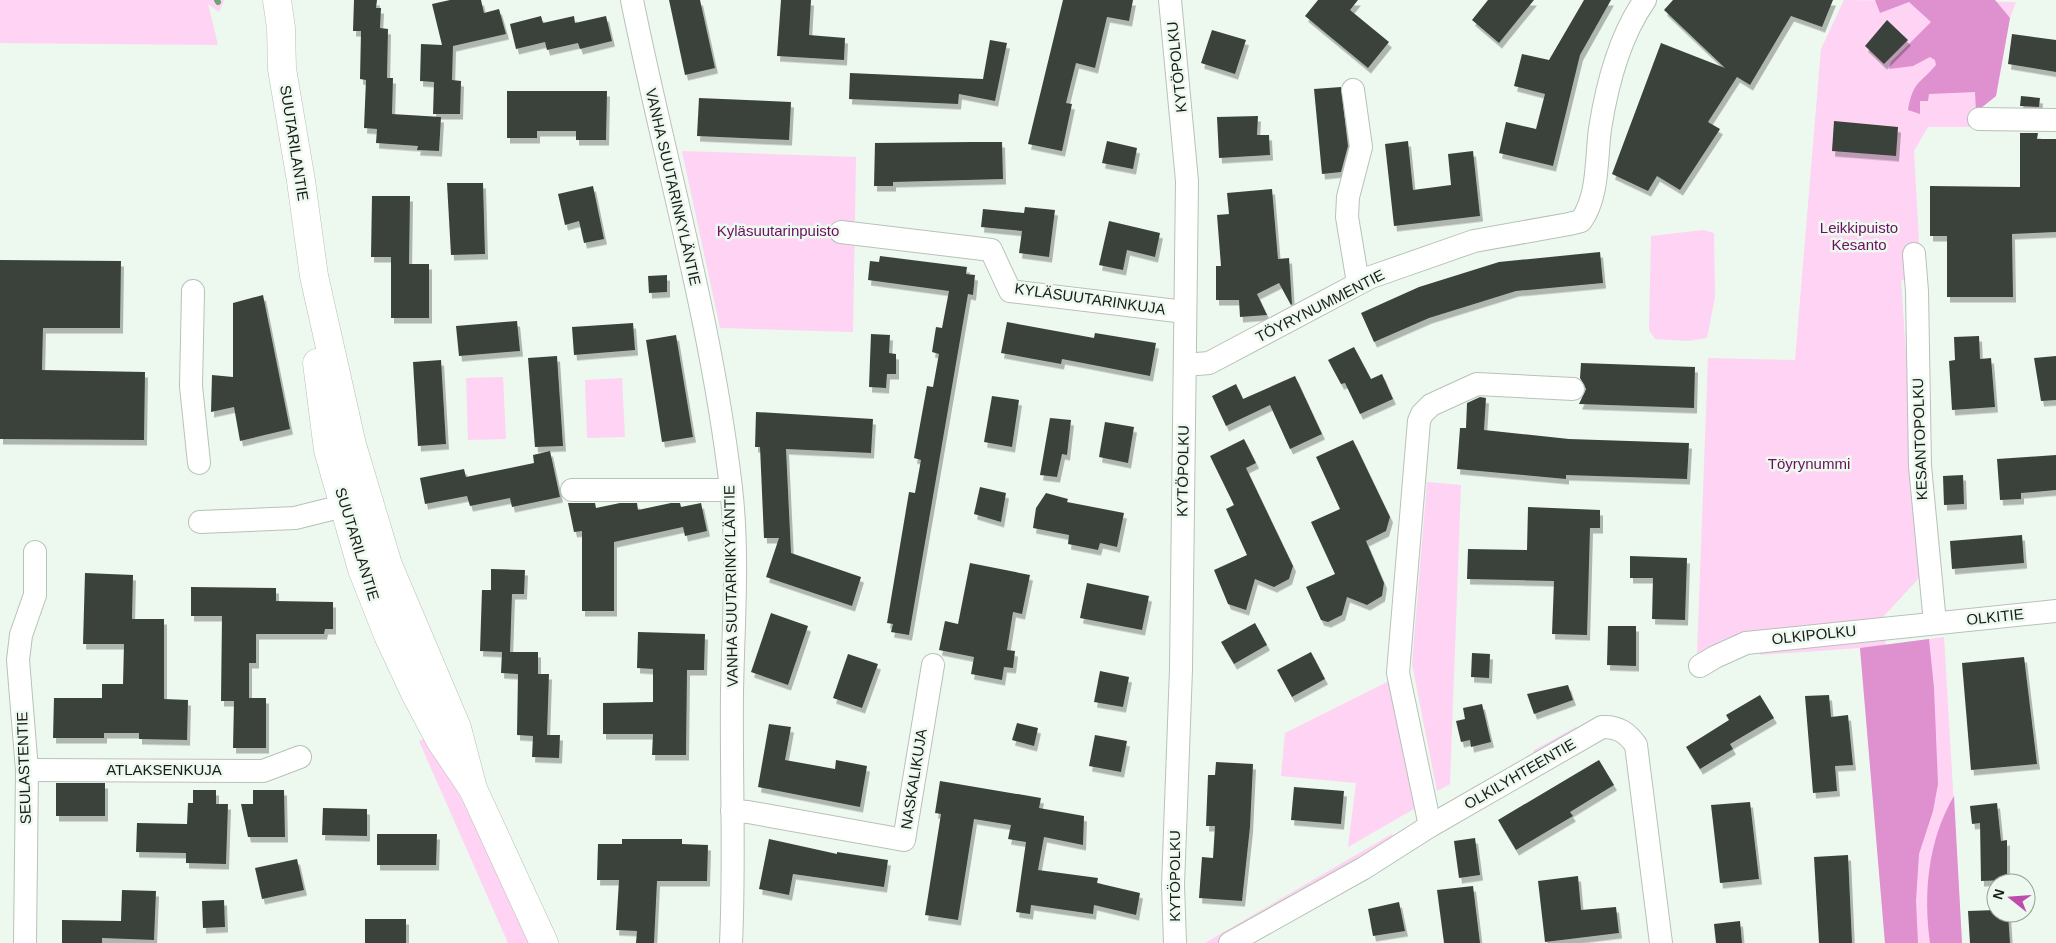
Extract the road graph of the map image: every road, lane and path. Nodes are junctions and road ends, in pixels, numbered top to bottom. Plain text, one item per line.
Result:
1 (258, 0) edge
2 (277, 0) edge
3 (632, 0) edge
4 (1170, 0) edge
5 (1645, 0) edge
6 (282, 69) junction
7 (1353, 90) dead end
8 (1990, 119) dead end
9 (2056, 120) edge
10 (841, 232) dead end
11 (1914, 254) dead end
12 (1358, 284) junction
13 (192, 291) dead end
14 (1185, 312) junction
15 (1185, 365) junction
16 (1573, 389) dead end
17 (199, 463) dead end
18 (572, 490) dead end
19 (731, 490) junction
20 (356, 503) junction
21 (200, 522) dead end
22 (35, 552) dead end
23 (2056, 611) edge
24 (1934, 623) junction
25 (933, 665) dead end
26 (1700, 666) dead end
27 (300, 757) dead end
28 (26, 770) junction
29 (732, 811) junction
30 (1430, 826) junction
31 (25, 943) edge
32 (544, 943) edge
33 (731, 943) edge
34 (1175, 943) edge
35 (1230, 943) edge
36 (1661, 943) edge

1 - 6 main road, SUUTARILANTIE
2 - 6 main road, SUUTARILANTIE
3 - 19 street, VANHA SUUTARINKYLÄNTIE
4 - 14 street, KYTÖPOLKU
5 - 12 street, TÖYRYNUMMENTIE
6 - 20 main road, SUUTARILANTIE
7 - 12 street
8 - 9 street
10 - 14 street, KYLÄSUUTARINKUJA
11 - 24 street, KESANTOPOLKU
12 - 15 street, TÖYRYNUMMENTIE
13 - 17 street
14 - 15 street, KYTÖPOLKU
15 - 34 street, KYTÖPOLKU
16 - 30 street
18 - 19 street
19 - 29 street, VANHA SUUTARINKYLÄNTIE
20 - 21 street
20 - 32 main road, SUUTARILANTIE
22 - 28 street, SEULASTENTIE
23 - 24 street, OLKITIE
24 - 26 street, OLKIPOLKU
25 - 29 street, NASKALIKUJA
27 - 28 street, ATLAKSENKUJA
28 - 31 street, SEULASTENTIE
29 - 33 street, VANHA SUUTARINKYLÄNTIE
30 - 35 street, OLKILYHTEENTIE
30 - 36 street, OLKILYHTEENTIE

